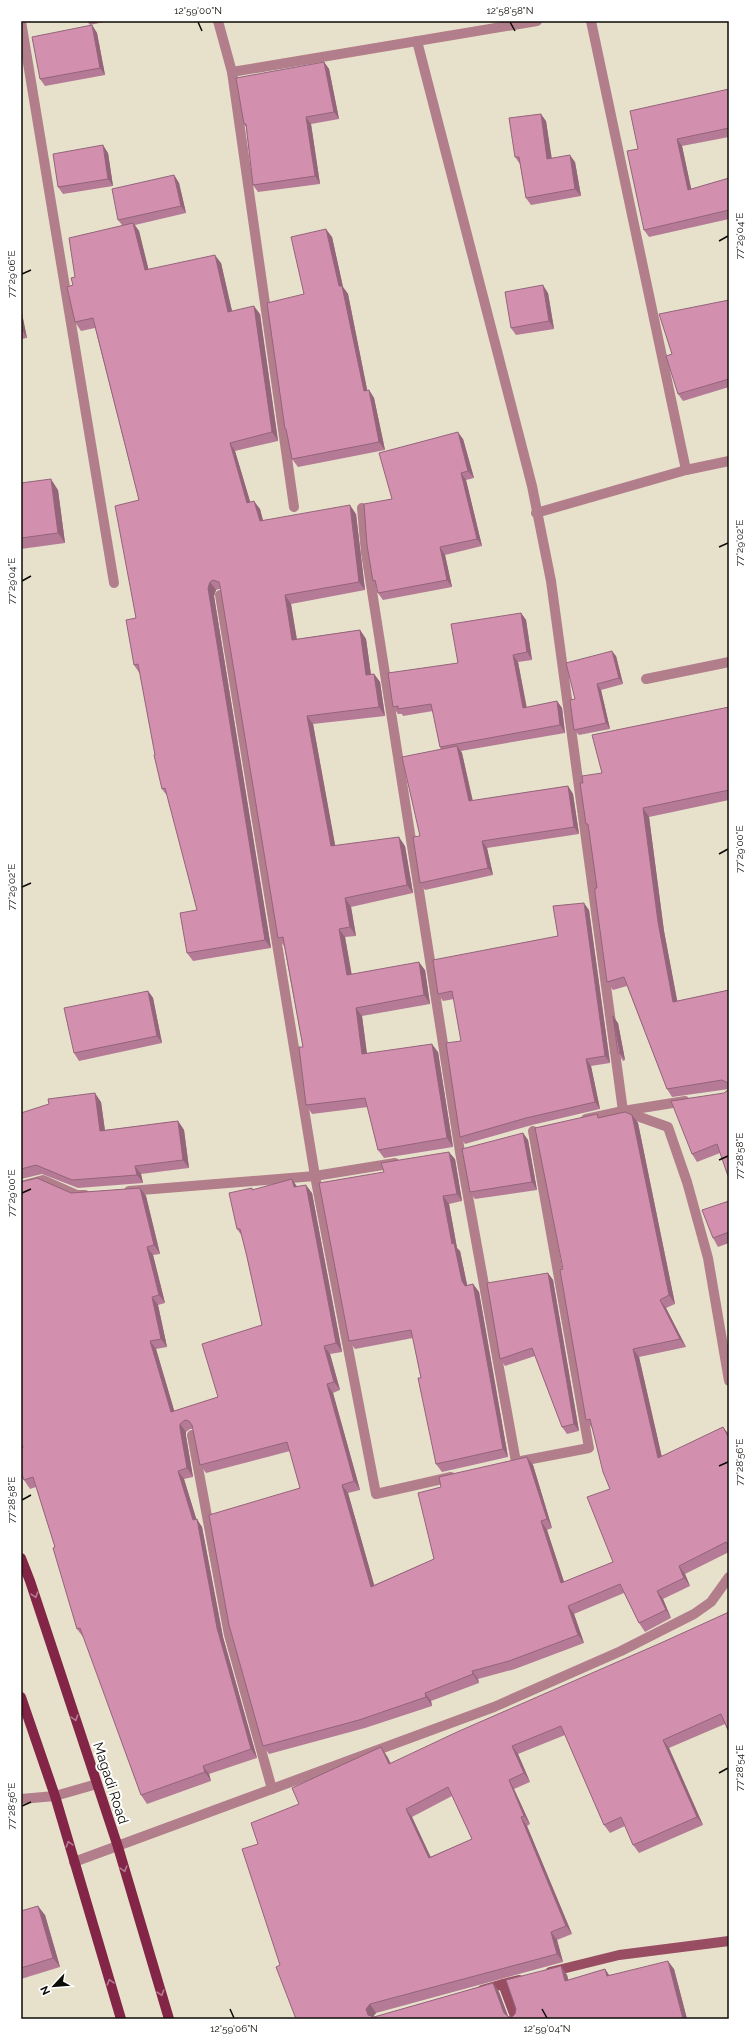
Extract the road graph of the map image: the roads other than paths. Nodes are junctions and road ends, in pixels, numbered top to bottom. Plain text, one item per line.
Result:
1 (21, 21) edge
2 (218, 21) edge
3 (537, 21) edge
4 (591, 21) edge
5 (22, 37) edge
6 (417, 41) junction
7 (232, 72) junction
8 (729, 461) edge
9 (686, 470) junction
10 (294, 507) dead end
11 (362, 508) dead end
12 (536, 513) junction
13 (114, 582) dead end
14 (220, 595) edge
15 (729, 662) edge
16 (646, 679) dead end
17 (699, 1099) edge
18 (623, 1110) junction
19 (574, 1122) edge
20 (546, 1128) edge
21 (407, 1161) edge
22 (316, 1176) junction
23 (21, 1186) edge
24 (122, 1192) edge
25 (92, 1194) edge
26 (729, 1381) edge
27 (192, 1435) edge
28 (462, 1475) edge
29 (21, 1558) edge
30 (729, 1577) edge
31 (21, 1697) edge
32 (97, 1784) junction
33 (272, 1789) junction
34 (55, 1796) junction
35 (21, 1799) edge
36 (118, 1847) junction
37 (74, 1862) junction
38 (729, 1941) edge
39 (542, 1974) edge
40 (526, 1978) edge
41 (503, 1984) junction
42 (474, 1992) edge
43 (121, 2019) edge
44 (169, 2019) edge
45 (516, 2019) edge

1 - 5 street
2 - 7 street
3 - 6 street
4 - 9 street
5 - 13 street
6 - 7 street
6 - 12 street
7 - 10 street
8 - 9 street
9 - 12 street
11 - 20 street
12 - 18 street
14 - 22 street
15 - 16 street
17 - 18 street
18 - 19 street
18 - 26 street
21 - 22 street
22 - 24 street
22 - 28 street
23 - 25 street
27 - 33 street
29 -> 32 main road, Magadi Road
30 - 33 street
31 - 34 main road
32 - 34 street
32 - 36 main road, Magadi Road
33 - 36 street
34 - 35 street
37 -> 34 main road
36 - 37 street
36 -> 44 main road, Magadi Road
43 -> 37 main road
38 - 39 street
40 - 41 street
41 - 42 street
41 - 45 street

